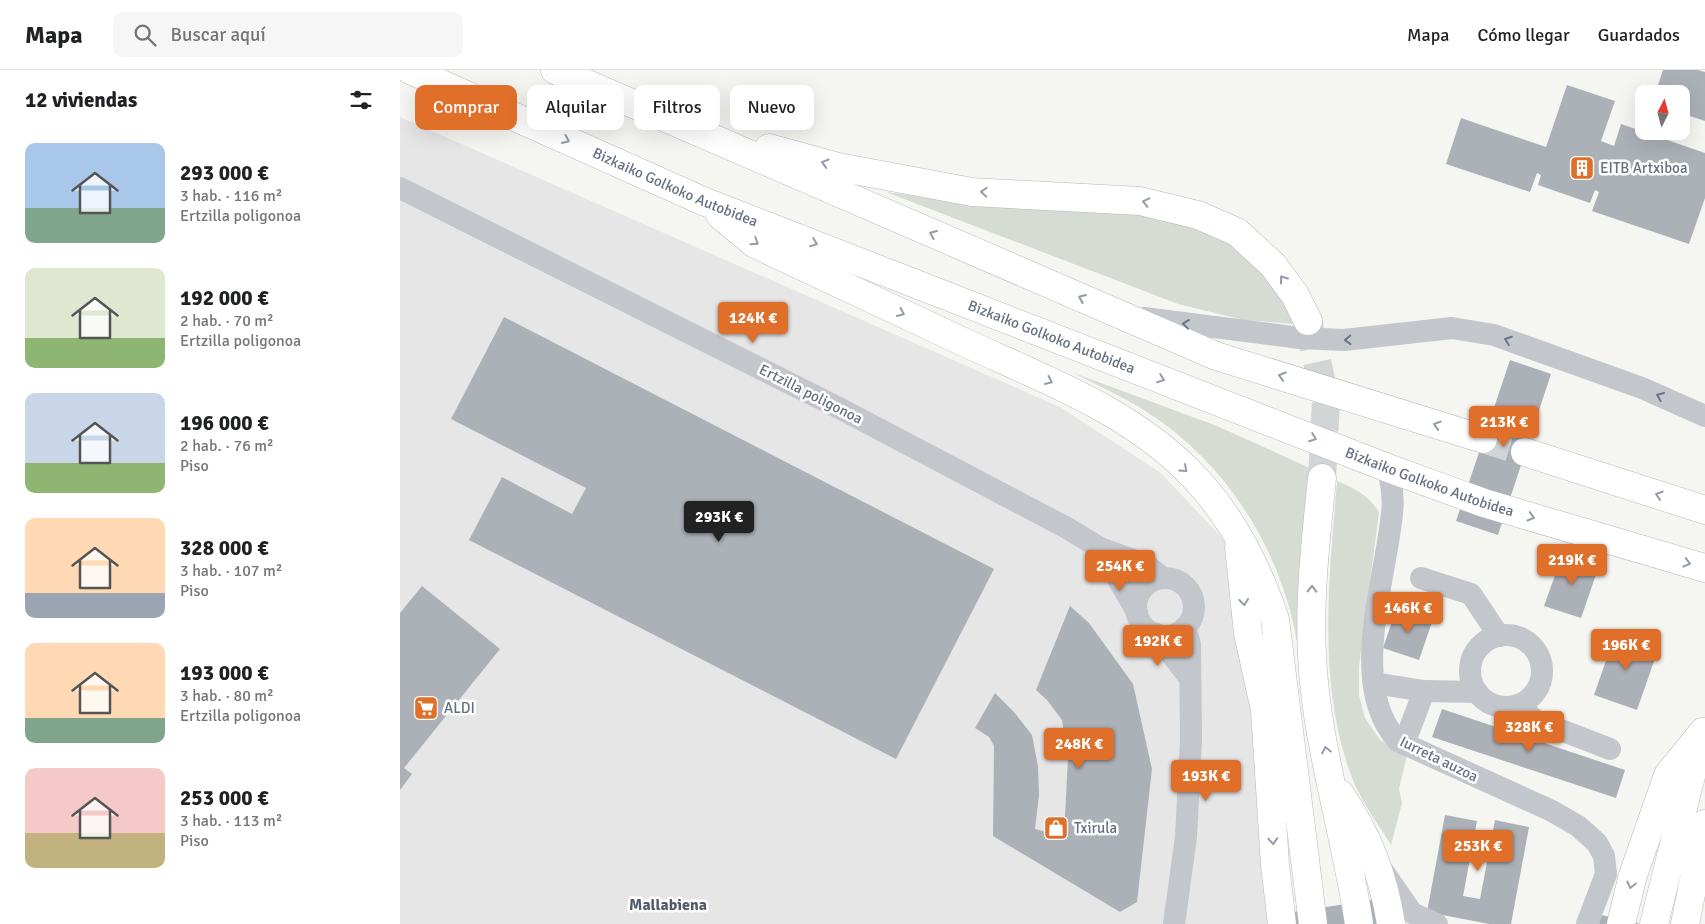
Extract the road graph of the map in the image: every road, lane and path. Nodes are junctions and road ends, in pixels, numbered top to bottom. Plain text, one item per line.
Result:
1 (410, 70) edge
2 (555, 70) edge
3 (634, 104) edge
4 (693, 130) edge
5 (707, 130) edge
6 (400, 188) edge
7 (703, 201) junction
8 (1115, 313) junction
9 (1308, 321) tunnel mouth
10 (1705, 416) edge
11 (1483, 439) tunnel mouth
12 (1525, 452) tunnel mouth
13 (1388, 468) junction
14 (1322, 478) tunnel mouth
15 (1705, 510) edge
16 (1238, 536) junction
17 (1092, 544) junction
18 (1705, 568) edge
19 (1163, 578) junction
20 (1421, 578) dead end
21 (1136, 612) junction
22 (1185, 627) junction
23 (1156, 634) junction
24 (1499, 636) junction
25 (1189, 677) junction
26 (1374, 683) junction
27 (1424, 691) junction
28 (1477, 692) junction
29 (1519, 705) junction
30 (1261, 727) junction
31 (1704, 737) edge
32 (1404, 744) junction
33 (1610, 749) dead end
34 (1295, 769) junction
35 (1332, 782) junction
36 (1339, 815) junction
37 (1705, 824) edge
38 (1374, 857) junction
39 (1174, 924) edge
40 (1282, 924) edge
41 (1298, 924) edge
42 (1313, 924) edge
43 (1328, 924) edge
44 (1344, 924) edge
45 (1359, 924) edge
46 (1373, 924) edge
47 (1391, 924) edge
48 (1438, 924) edge
49 (1587, 924) edge
50 (1622, 924) edge
51 (1638, 924) edge
52 (1654, 924) edge
53 (1670, 924) edge
54 (1685, 924) edge

1 -> 7 highway, Bizkaiko Golkoko Autobidea
2 - 3 highway
8 -> 4 highway
9 -> 5 highway
6 - 17 street, Ertzilla poligonoa
7 -> 13 highway, Bizkaiko Golkoko Autobidea
7 -> 16 highway
10 -> 8 street
11 -> 8 highway
15 -> 12 highway
13 -> 18 highway, Bizkaiko Golkoko Autobidea
13 - 26 street, Iurreta auzoa
35 -> 14 highway
16 -> 30 highway
16 - 34 highway
17 - 19 street, Ertzilla poligonoa
17 - 21 street
19 - 21 street
19 - 22 street
20 - 24 street
21 - 23 street
22 - 23 street
22 - 25 street
23 - 25 street
24 - 28 street
24 - 29 street
25 - 39 street
26 - 27 street
26 - 32 street, Iurreta auzoa
27 - 28 street
27 - 32 street
28 - 29 street
29 - 33 street
30 - 34 street
30 -> 40 highway
31 -> 50 highway
31 - 51 highway
31 - 52 highway
31 - 53 highway
32 - 49 street, Iurreta auzoa
34 - 41 highway
34 - 42 highway
34 - 43 highway
35 - 36 highway
35 - 38 highway
36 - 44 highway
36 - 45 highway
36 - 46 highway
37 - 54 highway
38 - 47 highway
38 - 48 street

